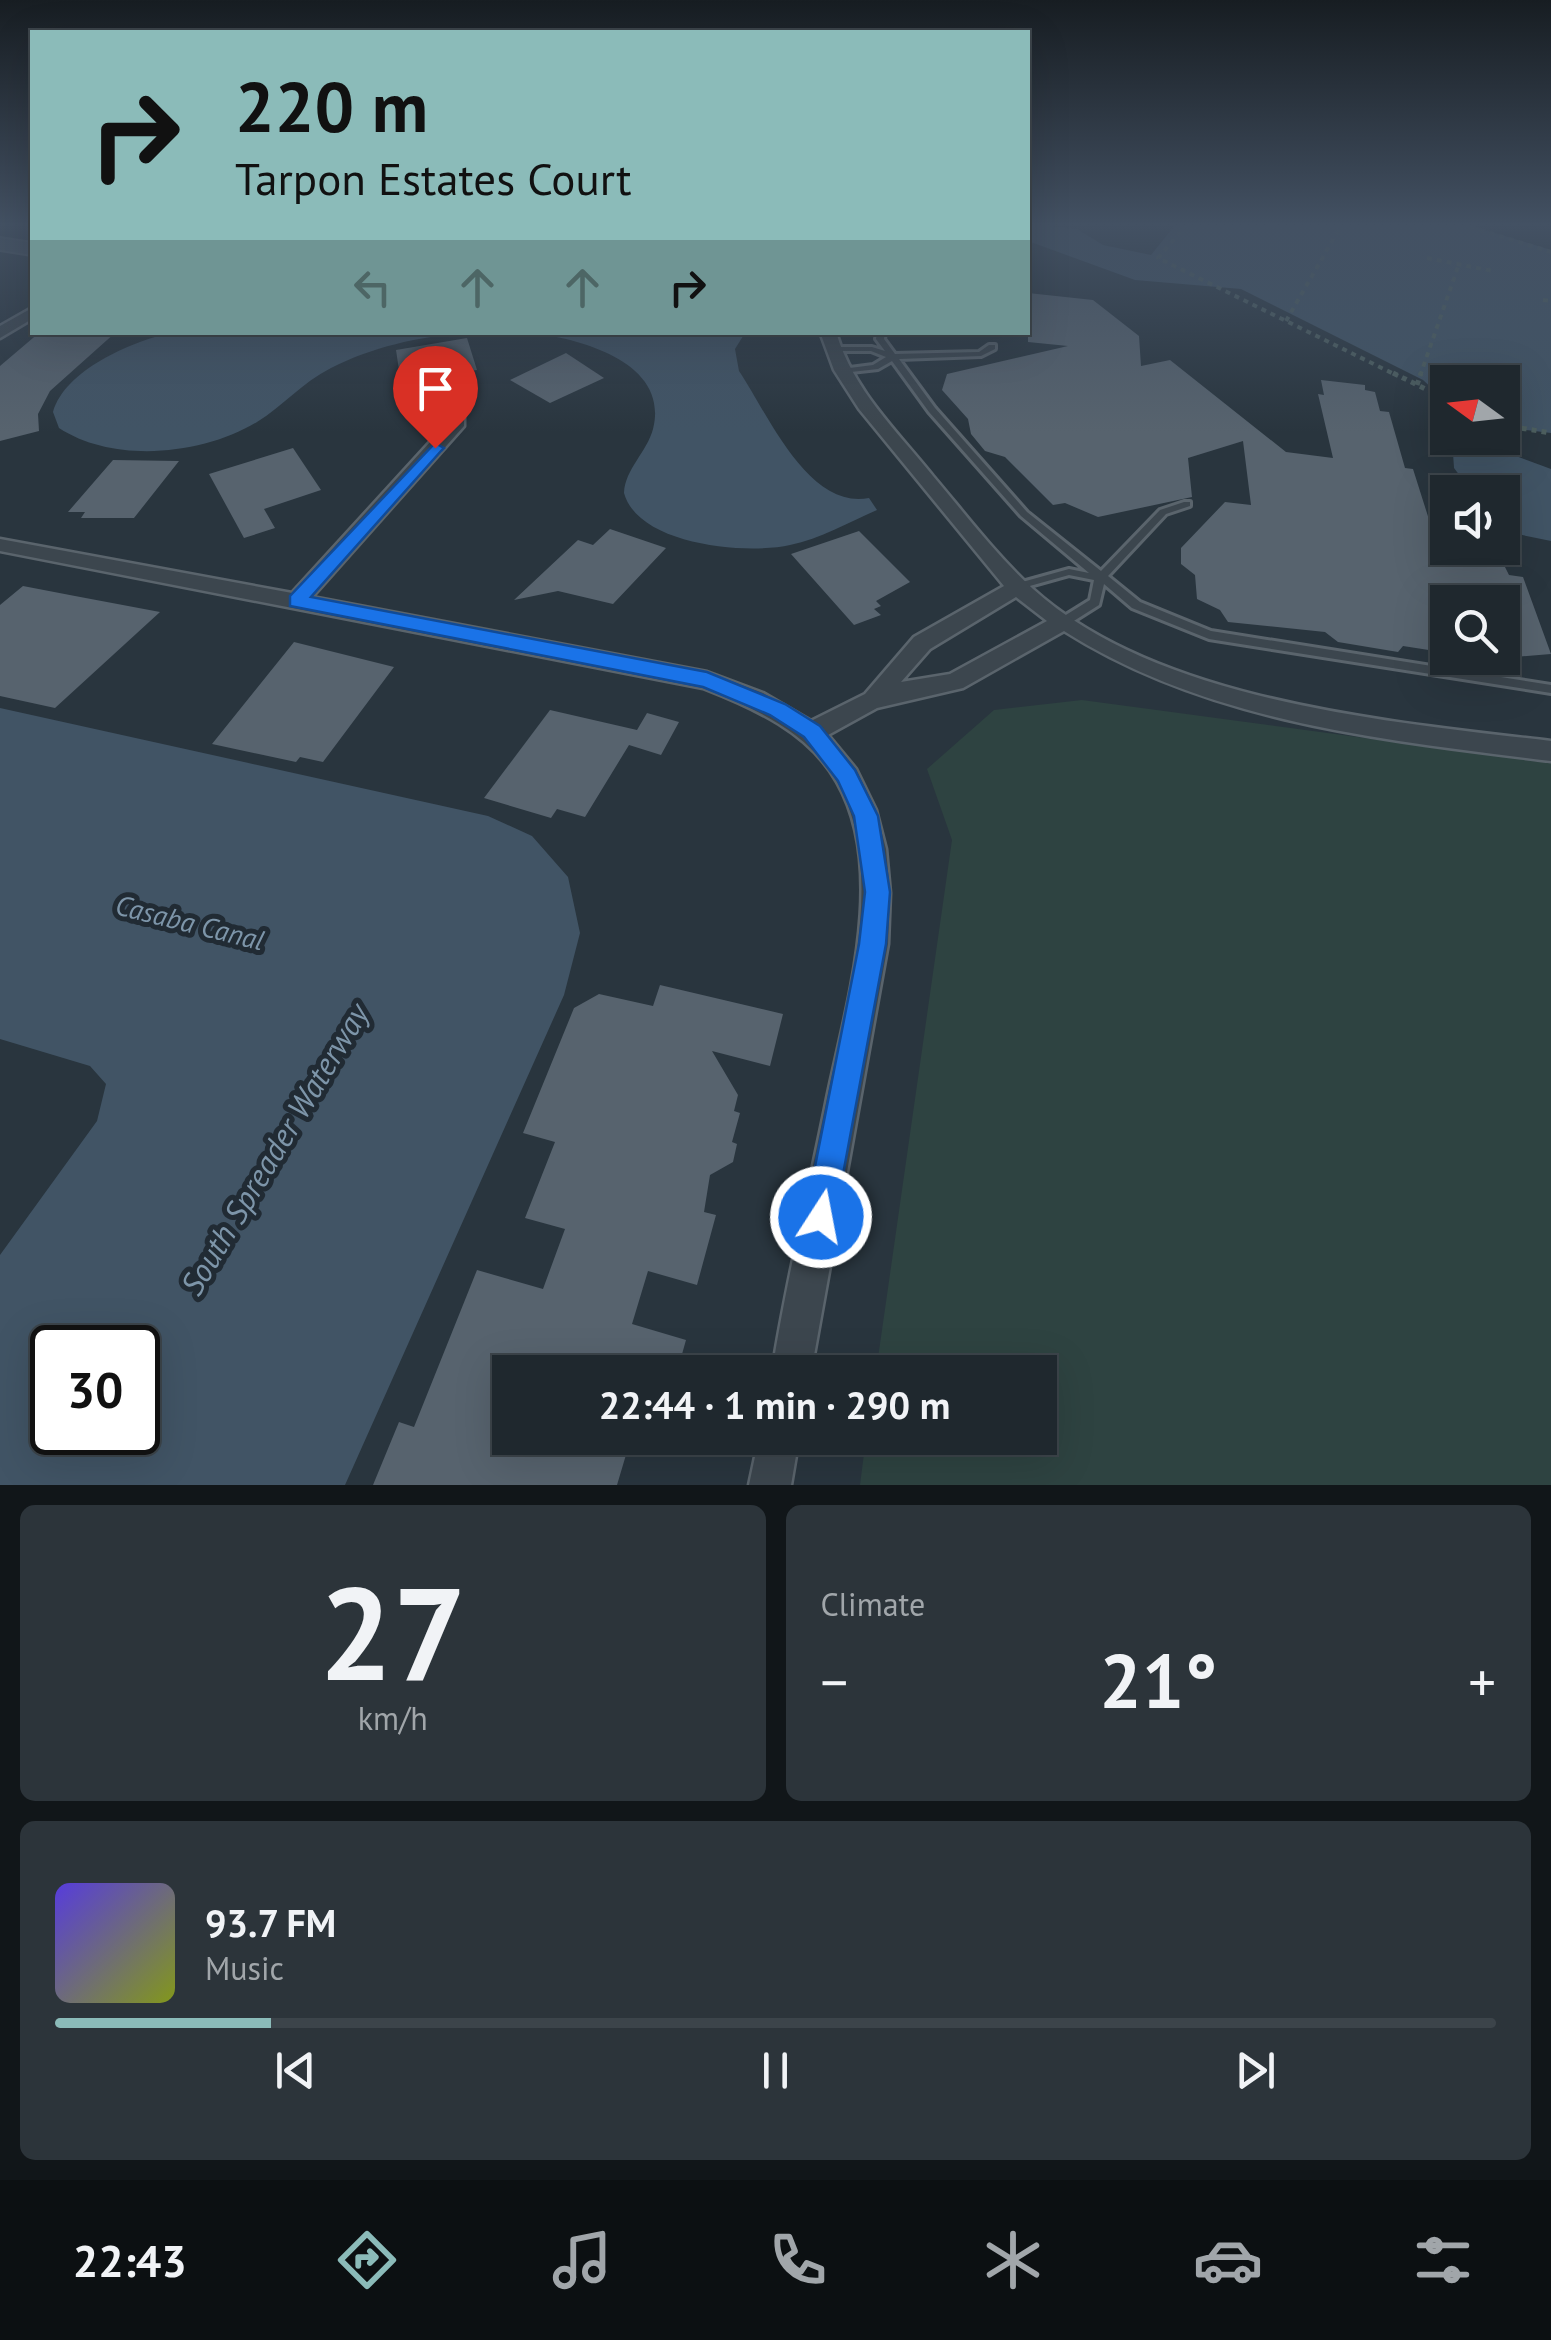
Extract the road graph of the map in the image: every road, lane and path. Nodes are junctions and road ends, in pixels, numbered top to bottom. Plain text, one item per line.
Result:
1 (1230, 293) edge
2 (1302, 293) edge
3 (1450, 293) edge
4 (1542, 300) dead end
5 (1551, 302) edge
6 (30, 314) edge
7 (1286, 321) junction
8 (0, 333) edge
9 (881, 335) edge
10 (830, 340) edge
11 (992, 346) dead end
12 (892, 357) junction
13 (842, 372) junction
14 (1417, 385) junction
15 (1430, 391) edge
16 (458, 422) dead end
17 (1520, 429) edge
18 (1551, 434) edge
19 (1188, 504) dead end
20 (0, 545) edge
21 (1100, 578) junction
22 (1019, 586) junction
23 (297, 601) junction
24 (1064, 621) junction
25 (1551, 689) edge
26 (868, 702) junction
27 (812, 732) junction
28 (1551, 751) edge
29 (794, 1355) edge
30 (776, 1455) edge
31 (770, 1485) edge

1 - 7 path
2 - 7 path
3 - 14 path
4 - 5 path
6 - 8 street
7 - 14 path
9 - 12 lane
10 - 12 lane
10 - 13 street
11 - 12 lane
12 - 13 lane
12 - 21 lane
13 - 22 street
14 - 15 path
16 - 23 street
17 - 18 path
19 - 21 lane
20 - 23 street
21 - 22 lane
21 - 24 lane
21 - 25 lane
22 - 24 street
22 - 26 street
23 - 27 street
24 - 26 street
24 - 28 street
26 - 27 street
27 - 29 street
30 - 31 street

